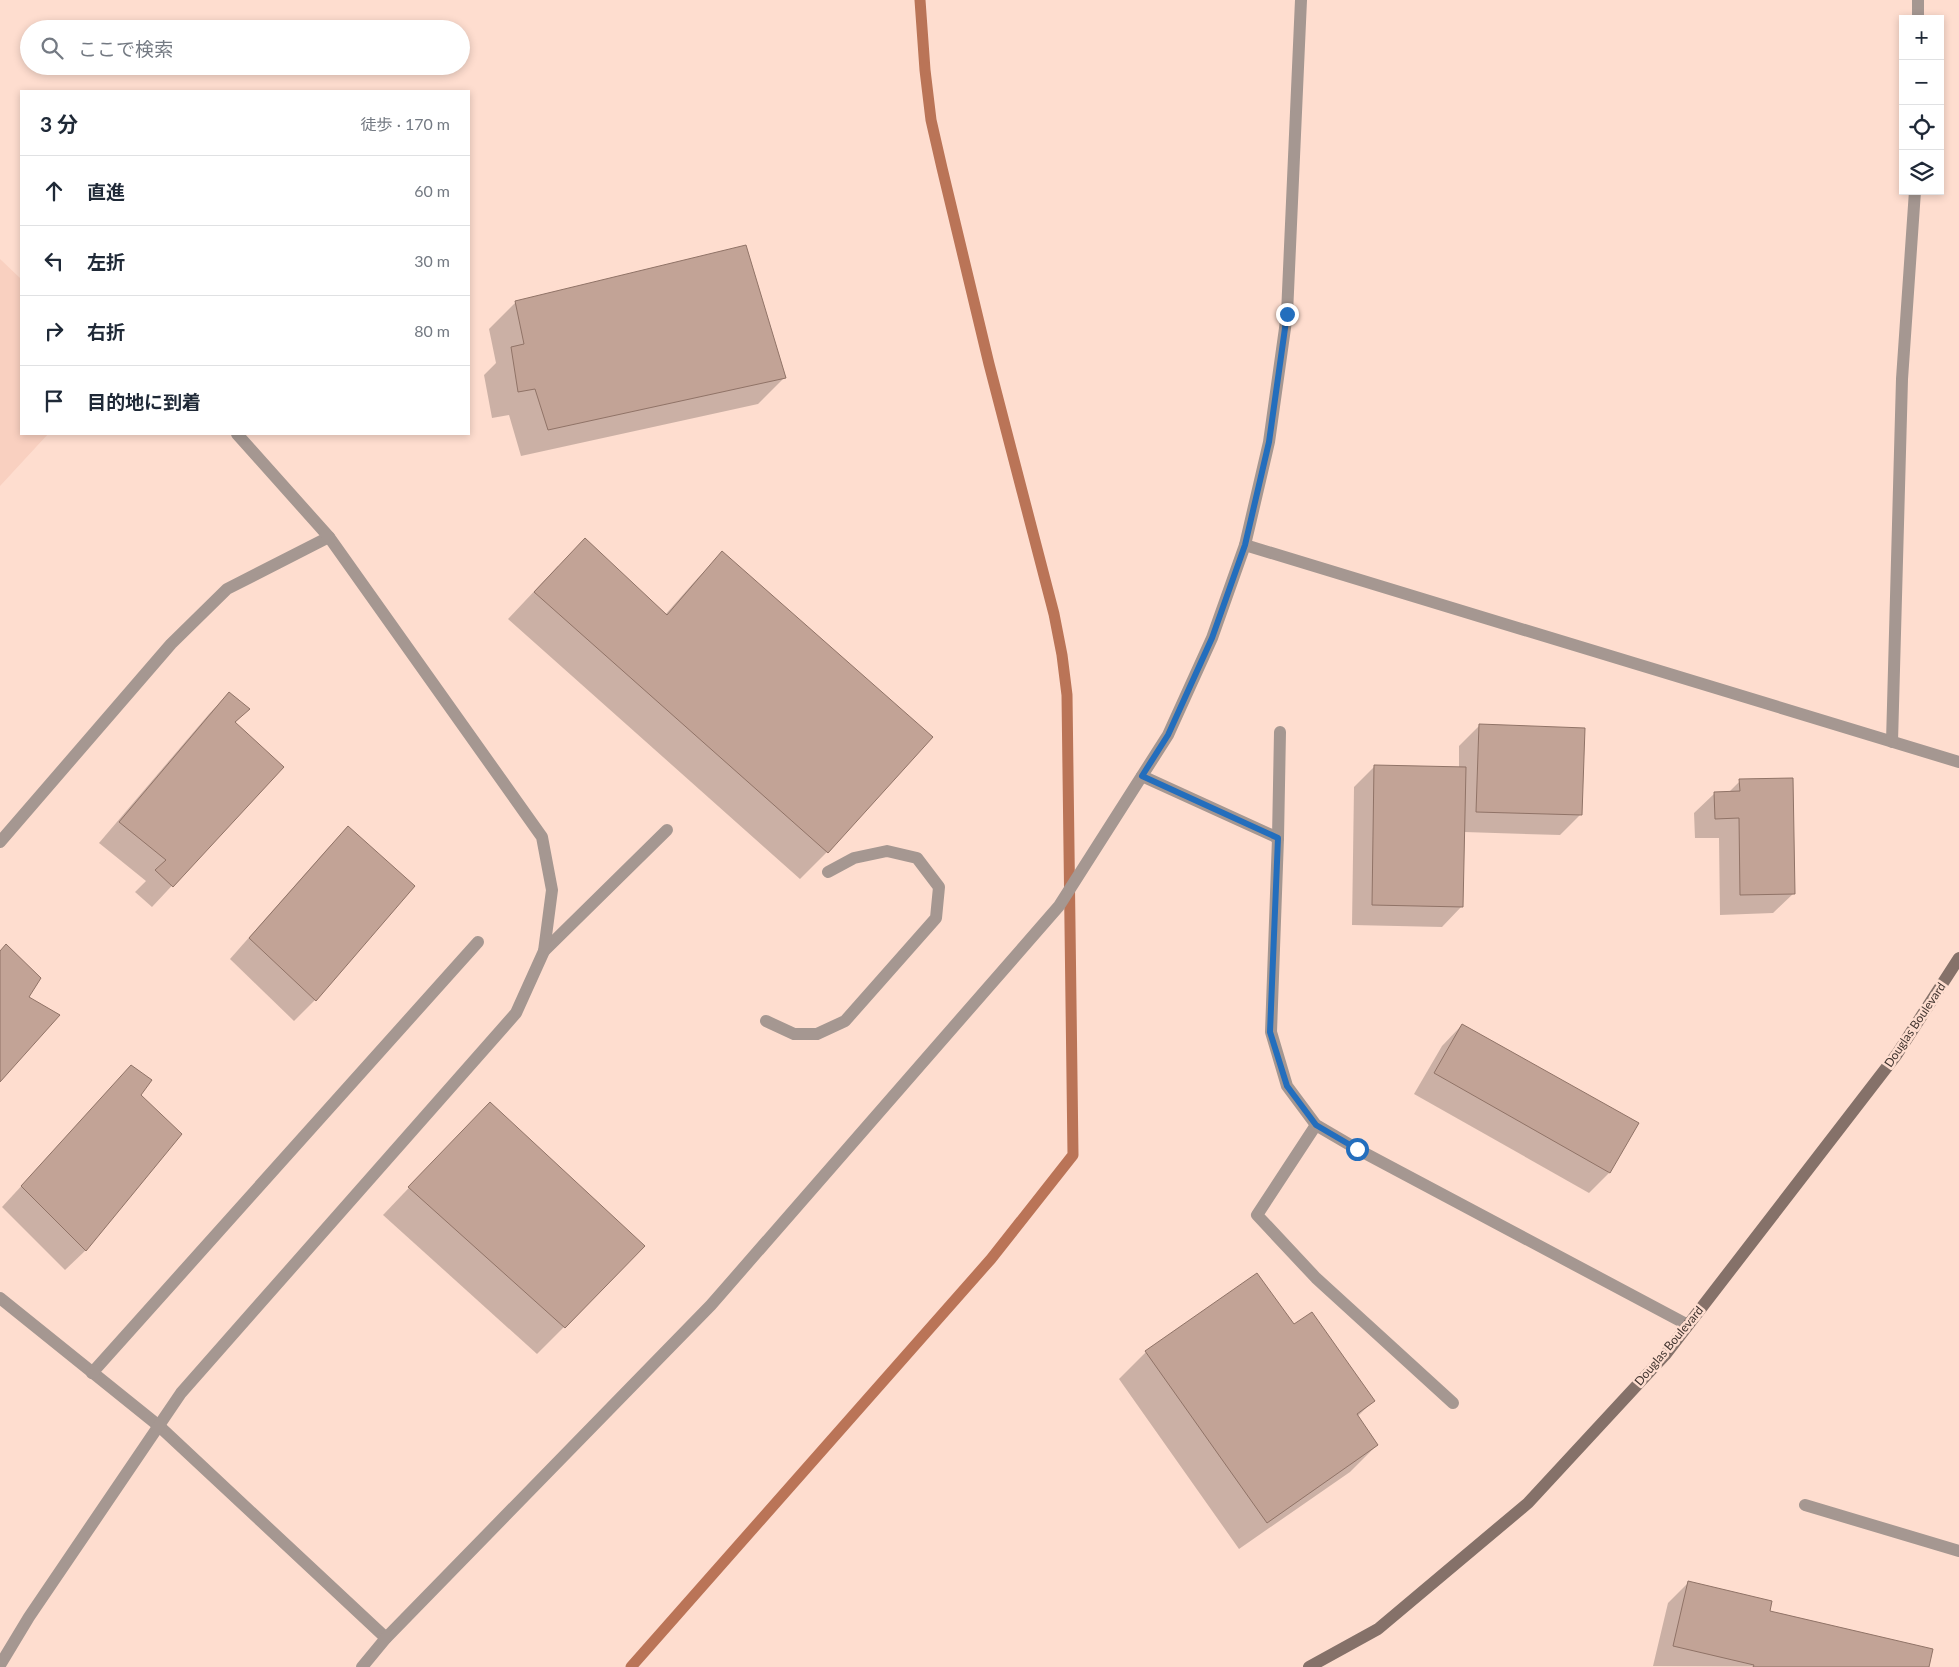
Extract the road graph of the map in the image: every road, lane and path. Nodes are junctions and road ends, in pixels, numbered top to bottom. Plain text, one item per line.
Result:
1 (1301, 0) edge
2 (1918, 0) edge
3 (1918, 15) edge
4 (1915, 195) edge
5 (238, 435) edge
6 (329, 537) junction
7 (1245, 545) junction
8 (1280, 732) dead end
9 (1892, 742) junction
10 (1959, 762) edge
11 (1142, 776) junction
12 (667, 830) dead end
13 (1278, 838) junction
14 (0, 842) edge
15 (828, 872) dead end
16 (478, 942) dead end
17 (544, 951) junction
18 (1959, 958) edge
19 (766, 1021) dead end
20 (1316, 1125) junction
21 (0, 1298) edge
22 (1688, 1325) junction
23 (92, 1373) junction
24 (1453, 1403) dead end
25 (159, 1426) junction
26 (1805, 1504) dead end
27 (1959, 1551) edge
28 (386, 1638) junction
29 (0, 1665) edge
30 (362, 1667) edge
31 (1309, 1667) edge

1 - 7 lane
2 - 3 lane
4 - 9 lane
5 - 6 lane
6 - 14 lane
6 - 17 lane
7 - 9 lane
7 - 11 lane
8 - 13 lane
9 - 10 lane
11 - 13 lane
11 - 28 lane
12 - 17 lane
13 - 20 lane
15 - 19 lane
16 - 23 lane
17 - 25 lane
18 - 22 street, Douglas Boulevard
20 - 22 lane
20 - 24 lane
21 - 23 lane
22 - 31 street, Douglas Boulevard
23 - 25 lane
25 - 28 lane
25 - 29 lane
26 - 27 lane
28 - 30 lane

